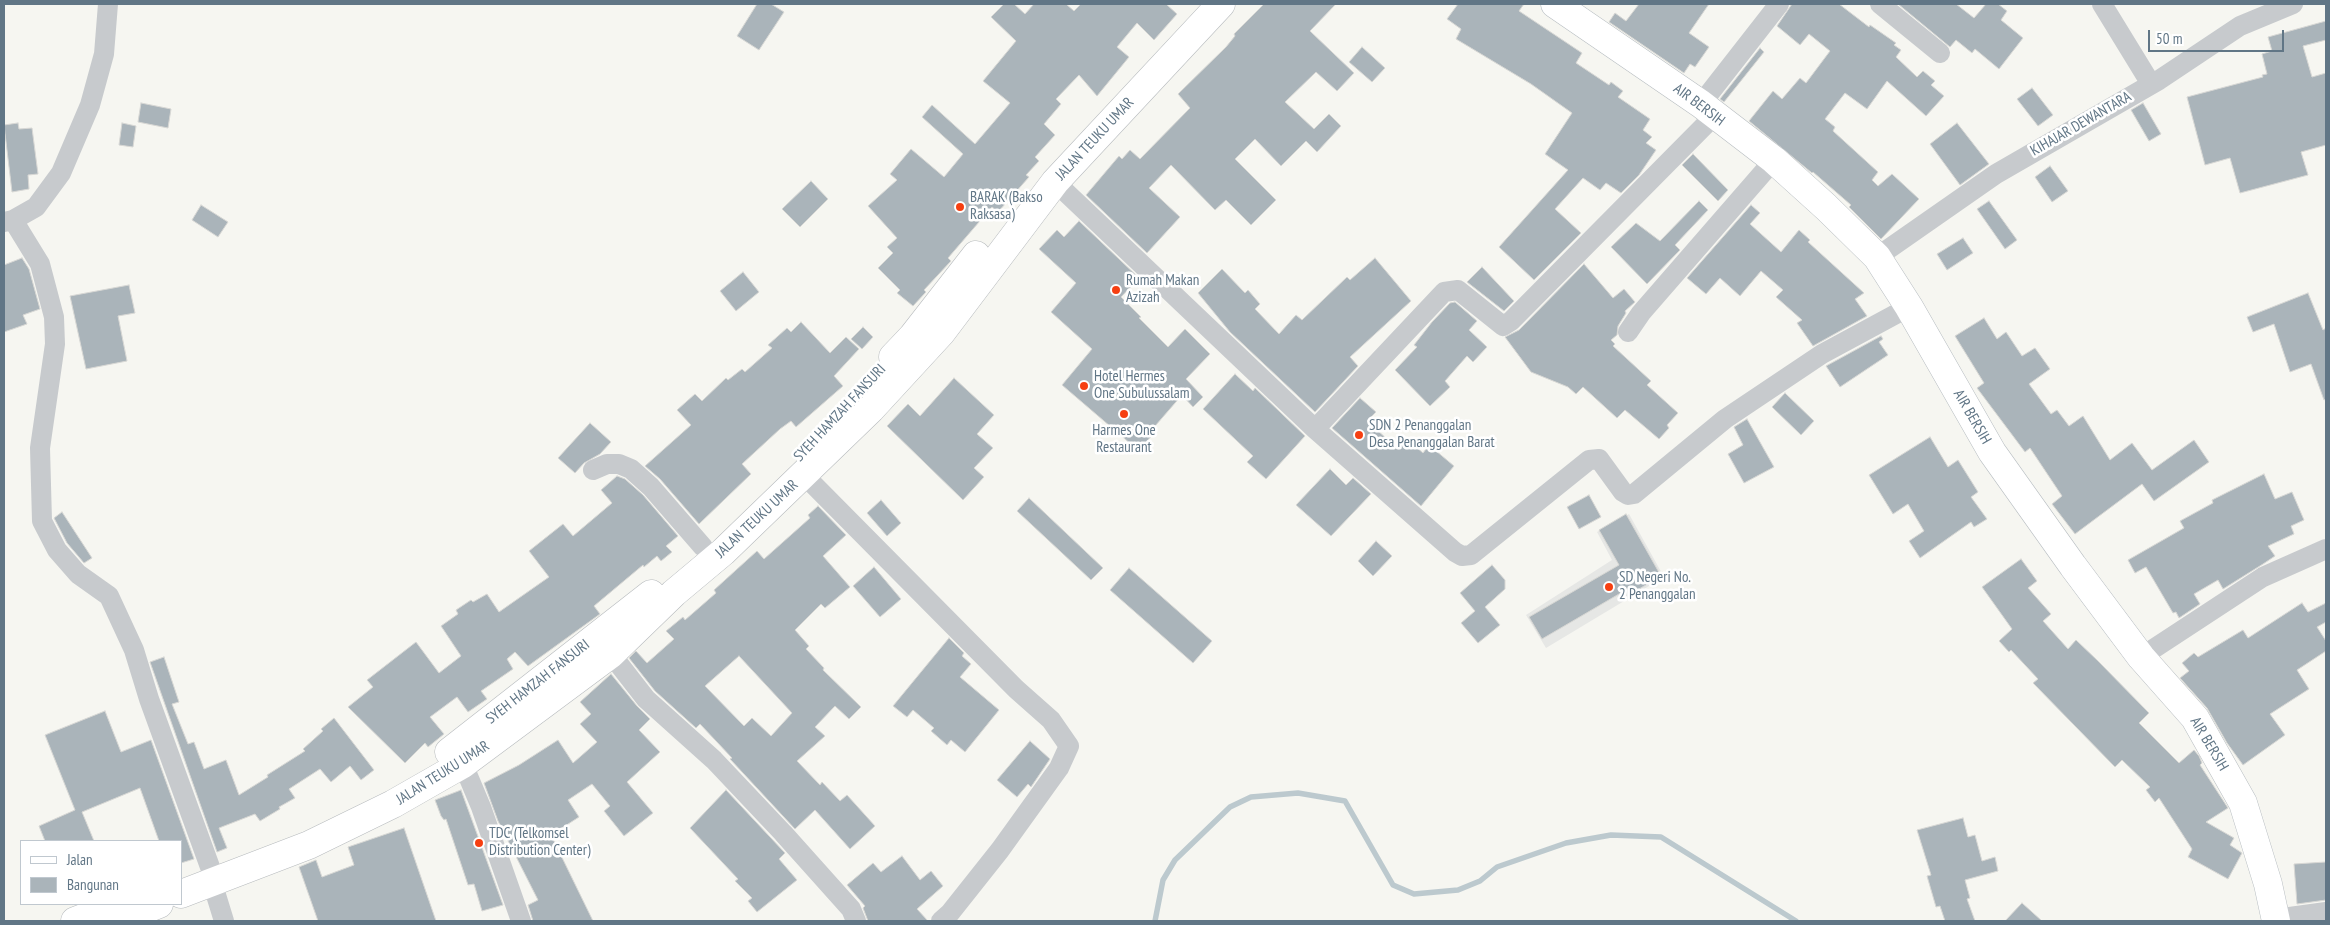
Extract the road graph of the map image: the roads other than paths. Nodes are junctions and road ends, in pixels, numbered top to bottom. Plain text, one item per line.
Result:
1 (108, 4) edge
2 (1200, 4) edge
3 (1221, 4) edge
4 (1556, 4) edge
5 (1779, 4) edge
6 (1880, 4) edge
7 (2102, 4) edge
8 (2293, 4) edge
9 (1940, 53) dead end
10 (2151, 84) junction
11 (1707, 110) junction
12 (1774, 160) junction
13 (1055, 182) junction
14 (8, 221) edge
15 (1877, 258) junction
16 (1909, 307) junction
17 (1628, 332) dead end
18 (1315, 429) junction
19 (593, 470) dead end
20 (804, 475) junction
21 (703, 548) junction
22 (2326, 549) edge
23 (611, 654) junction
24 (2141, 657) junction
25 (463, 764) junction
26 (211, 874) junction
27 (182, 879) edge
28 (182, 893) edge
29 (116, 905) edge
30 (157, 905) edge
31 (2326, 912) edge
32 (2276, 920) edge
33 (75, 921) edge
34 (117, 921) edge
35 (224, 921) edge
36 (521, 921) edge
37 (856, 921) edge
38 (941, 921) edge

1 - 14 street
2 - 21 main road, SYEH HAMZAH FANSURI
3 - 13 main road, JALAN TEUKU UMAR
4 - 11 main road, AIR BERSIH
5 - 11 street
6 - 9 street
7 - 10 street
8 - 10 street, KIHAJAR DEWANTARA
10 - 15 street, KIHAJAR DEWANTARA
11 - 12 main road, AIR BERSIH
11 - 18 street
12 - 15 main road, AIR BERSIH
12 - 17 street
13 - 18 street
13 - 20 main road, JALAN TEUKU UMAR
14 - 26 street
15 - 16 main road, AIR BERSIH
16 - 18 street
16 - 24 main road, AIR BERSIH
19 - 21 street
20 - 23 main road, JALAN TEUKU UMAR
20 - 38 street
21 - 26 main road, SYEH HAMZAH FANSURI
22 - 24 street
23 - 25 main road, JALAN TEUKU UMAR
23 - 37 street
24 - 32 main road, AIR BERSIH
25 - 26 main road, JALAN TEUKU UMAR
25 - 36 street
26 - 27 main road, SYEH HAMZAH FANSURI
26 - 28 main road, JALAN TEUKU UMAR
26 - 35 street
29 - 33 main road
30 - 34 main road
31 - 32 street

